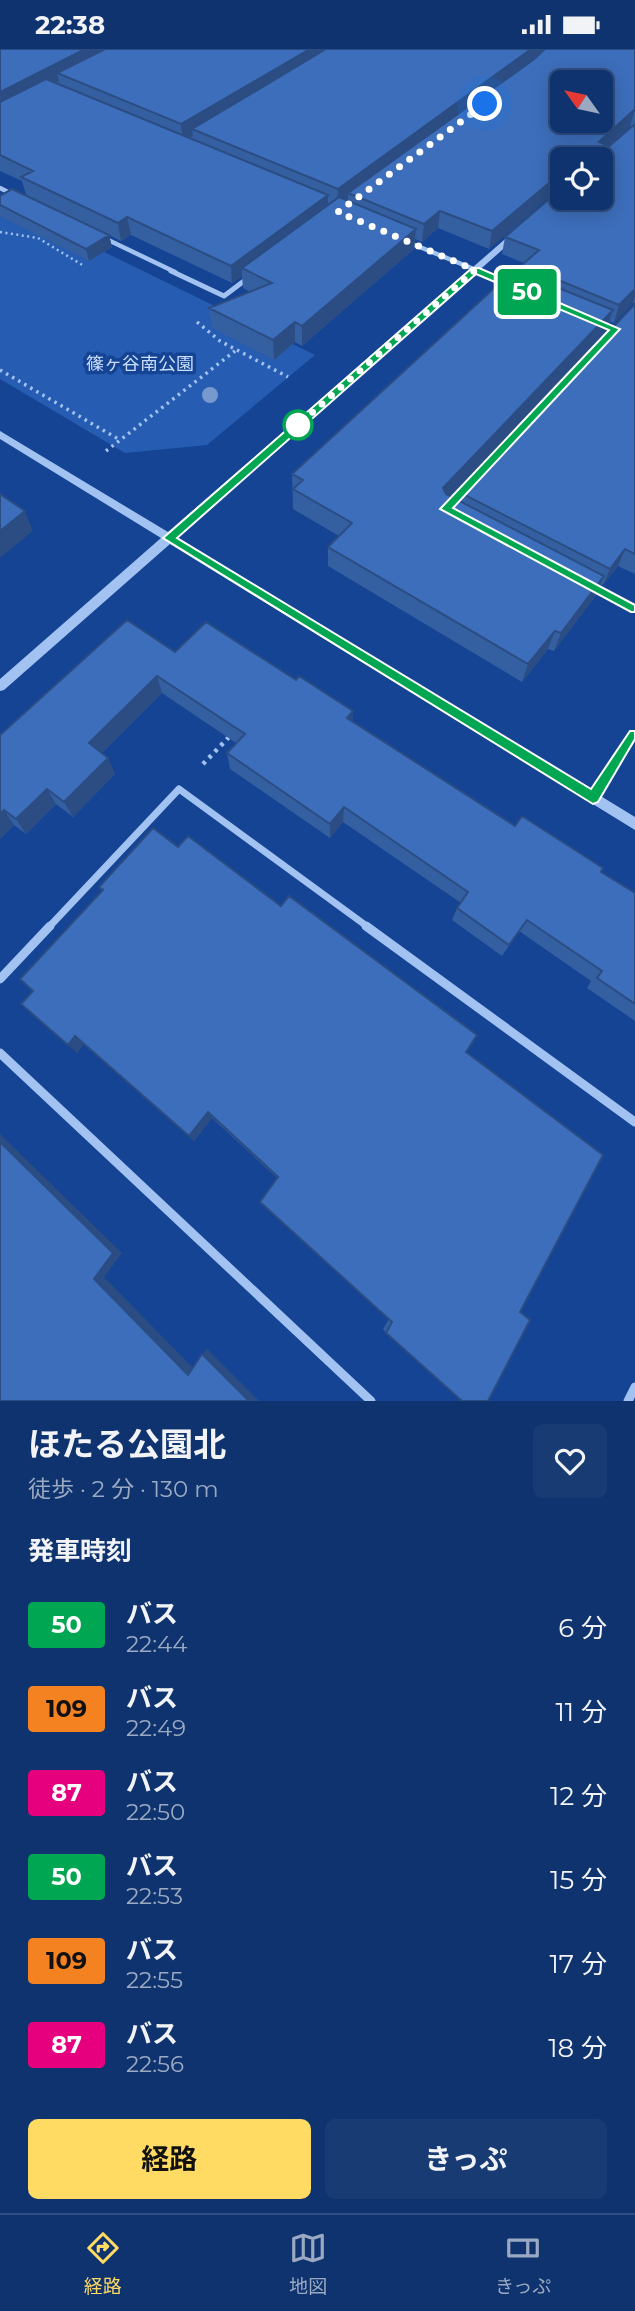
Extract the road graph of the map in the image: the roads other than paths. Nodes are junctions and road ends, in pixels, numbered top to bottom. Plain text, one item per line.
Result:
1 (0, 188) edge
2 (25, 200) edge
3 (523, 228) edge
4 (100, 236) edge
5 (397, 237) edge
6 (475, 270) junction
7 (255, 273) edge
8 (519, 289) edge
9 (0, 434) edge
10 (169, 538) junction
11 (588, 584) edge
12 (635, 609) edge
13 (0, 686) edge
14 (635, 735) edge
15 (593, 798) junction
16 (635, 824) edge
17 (0, 979) edge
18 (0, 1053) edge
19 (635, 1122) edge
20 (635, 1387) edge
21 (371, 1401) edge
22 (628, 1401) edge

1 - 2 street
3 - 6 street
4 - 7 street
5 - 6 street
6 - 8 street
6 - 10 street
9 - 10 street
10 - 13 street
10 - 15 street
11 - 12 street
14 - 15 street
15 - 16 street
17 - 19 street
18 - 21 street
20 - 22 street

